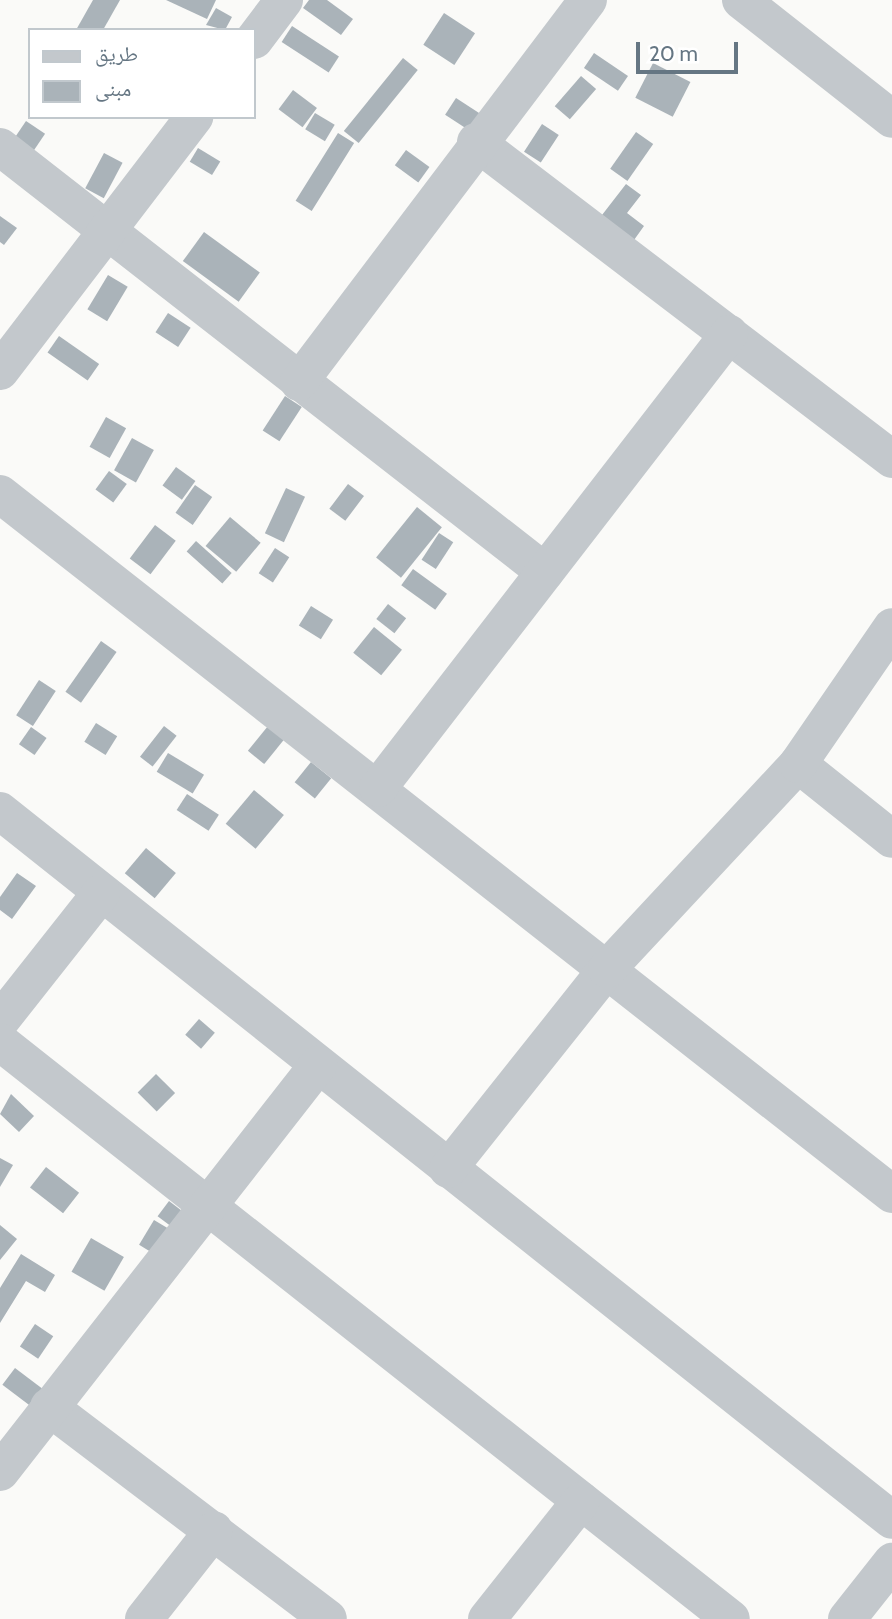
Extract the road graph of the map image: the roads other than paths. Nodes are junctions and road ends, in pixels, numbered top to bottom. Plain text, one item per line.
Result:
1 (284, 0) edge
2 (588, 0) edge
3 (741, 0) edge
4 (256, 37) edge
5 (192, 119) edge
6 (892, 119) edge
7 (476, 142) junction
8 (0, 147) edge
9 (105, 232) junction
10 (729, 334) junction
11 (0, 371) edge
12 (299, 382) junction
13 (892, 459) edge
14 (0, 494) edge
15 (545, 572) junction
16 (892, 627) edge
17 (798, 764) junction
18 (378, 788) junction
19 (0, 811) edge
20 (892, 839) edge
21 (101, 893) junction
22 (607, 969) junction
23 (0, 1021) edge
24 (0, 1042) edge
25 (318, 1065) junction
26 (448, 1169) junction
27 (892, 1194) edge
28 (205, 1203) junction
29 (49, 1407) junction
30 (0, 1472) edge
31 (581, 1501) junction
32 (892, 1520) edge
33 (214, 1530) junction
34 (892, 1562) edge
35 (144, 1619) edge
36 (328, 1619) edge
37 (487, 1619) edge
38 (731, 1619) edge
39 (847, 1619) edge

1 - 4 street
2 - 7 street
3 - 6 street
5 - 9 street
7 - 10 street
7 - 12 street
8 - 9 street
9 - 11 street
9 - 12 street
10 - 13 street
10 - 15 street
12 - 15 street
14 - 18 street
15 - 18 street
16 - 17 street
17 - 20 street
17 - 22 street
18 - 22 street
19 - 21 street
21 - 23 street
21 - 25 street
22 - 26 street
22 - 27 street
24 - 28 street
25 - 26 street
25 - 28 street
26 - 32 street
28 - 29 street
28 - 31 street
29 - 30 street
29 - 33 street
31 - 37 street
31 - 38 street
33 - 35 street
33 - 36 street
34 - 39 street

